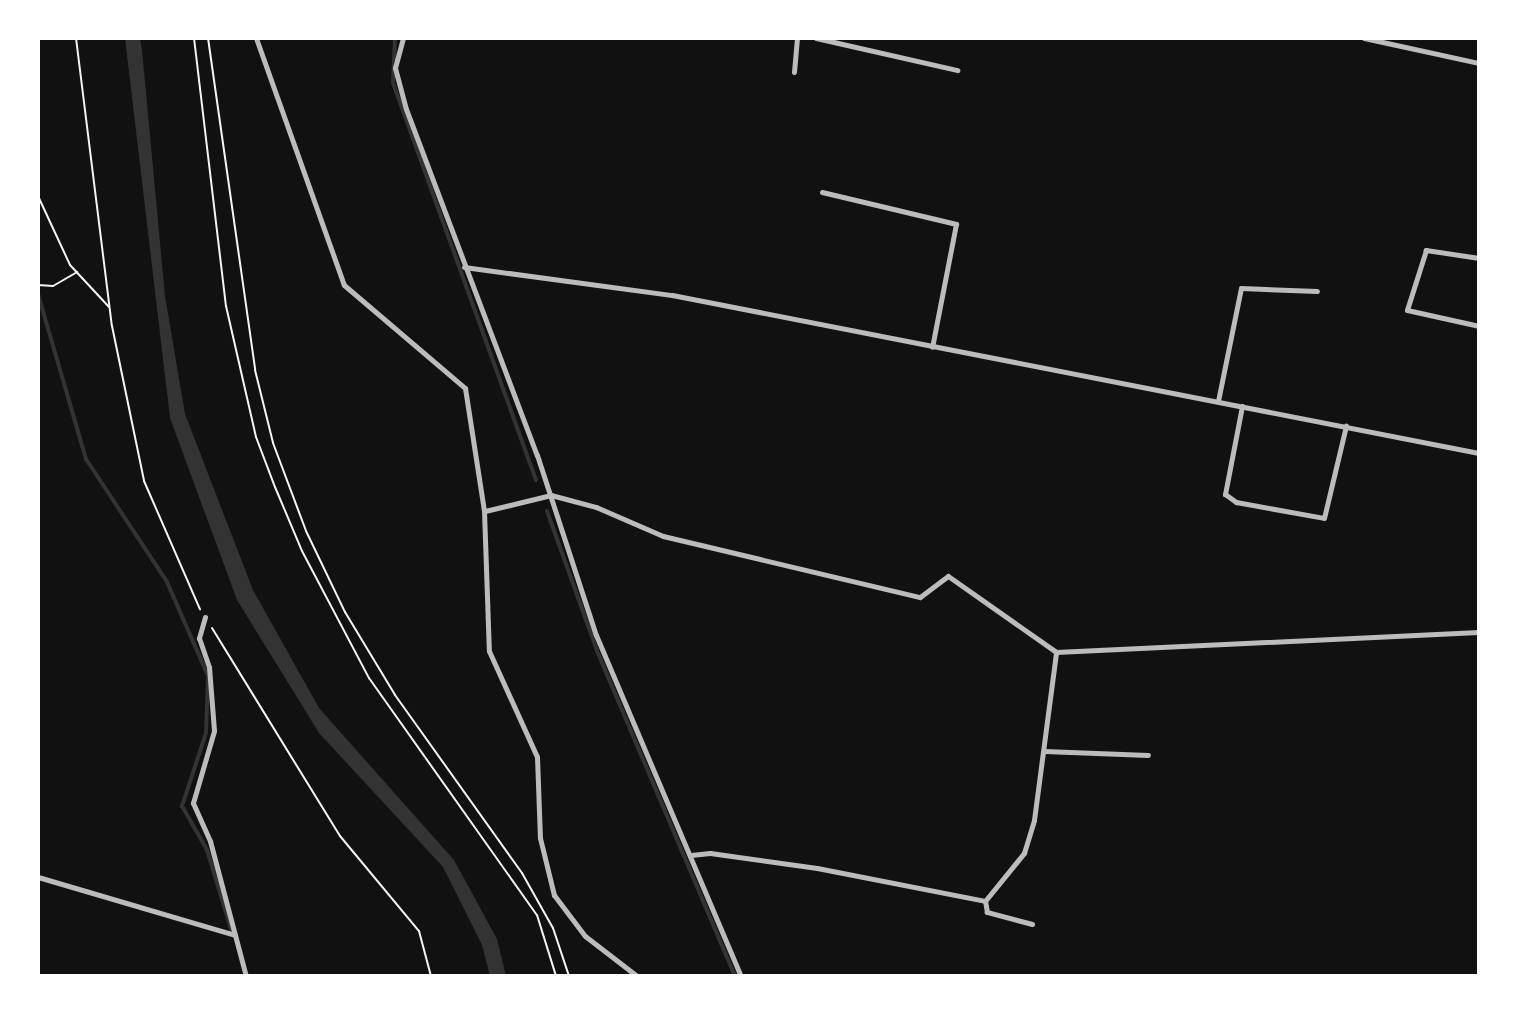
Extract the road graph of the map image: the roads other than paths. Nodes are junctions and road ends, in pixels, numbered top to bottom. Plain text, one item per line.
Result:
1 (256, 38) edge
2 (403, 38) edge
3 (797, 38) edge
4 (816, 38) edge
5 (1364, 38) edge
6 (1479, 63) edge
7 (957, 70) dead end
8 (794, 72) dead end
9 (822, 192) dead end
10 (1479, 258) edge
11 (464, 267) junction
12 (1317, 291) dead end
13 (1479, 326) edge
14 (932, 347) junction
15 (1218, 401) junction
16 (1242, 406) junction
17 (1346, 426) junction
18 (1479, 453) edge
19 (551, 495) junction
20 (484, 511) junction
21 (205, 617) road end
22 (1479, 632) edge
23 (1056, 652) junction
24 (1044, 751) junction
25 (1148, 755) dead end
26 (691, 855) junction
27 (38, 877) edge
28 (985, 901) junction
29 (1032, 924) dead end
30 (235, 935) junction
31 (246, 976) edge
32 (637, 976) edge
33 (741, 976) edge

1 - 20 street
2 - 11 street
3 - 8 street
4 - 7 street
5 - 6 street
9 - 14 street
10 - 13 street
11 - 14 street
11 - 19 street
12 - 15 street
14 - 15 street
15 - 16 street
16 - 17 street
16 - 17 street
17 - 18 street
19 - 20 street
19 - 23 street
19 - 26 street
20 - 32 street
21 - 30 street
22 - 23 street
23 - 24 street
24 - 25 street
24 - 28 street
26 - 28 street
26 - 33 street
27 - 30 street
28 - 29 street
30 - 31 street

